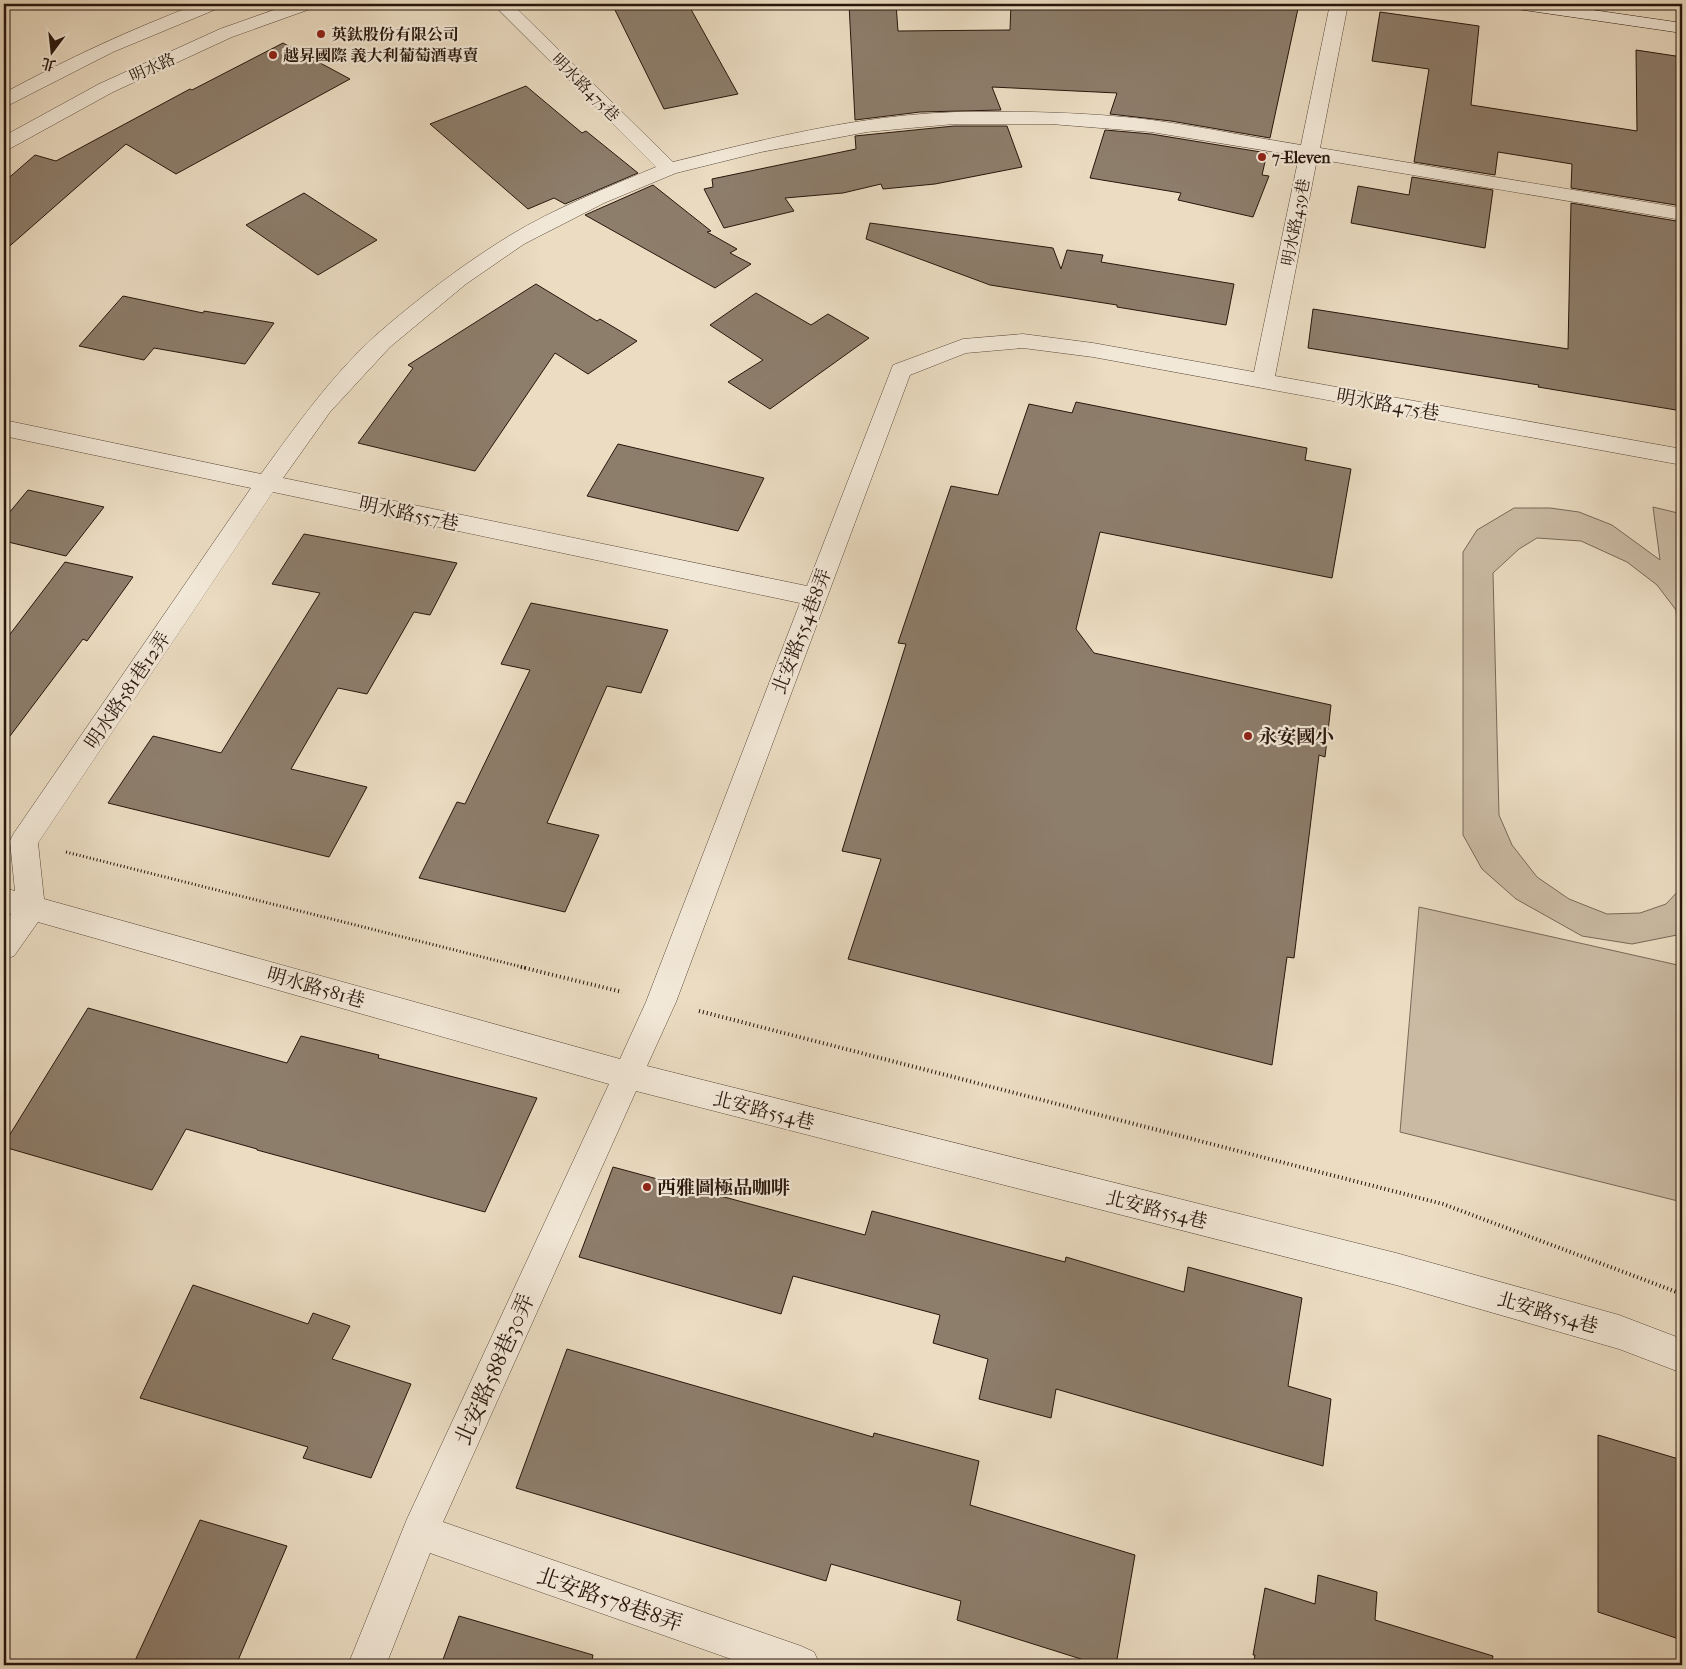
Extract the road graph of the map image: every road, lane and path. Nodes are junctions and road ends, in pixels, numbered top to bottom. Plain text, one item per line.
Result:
1 (213, 4) edge
2 (308, 4) edge
3 (502, 4) edge
4 (1339, 4) edge
5 (1517, 4) edge
6 (1678, 4) edge
7 (1682, 4) edge
8 (1682, 28) edge
9 (4, 100) edge
10 (4, 144) edge
11 (1309, 152) junction
12 (669, 170) junction
13 (1682, 214) edge
14 (1093, 350) joint
15 (1262, 382) junction
16 (4, 428) edge
17 (1682, 457) edge
18 (267, 483) junction
19 (814, 597) junction
20 (24, 841) junction
21 (17, 904) edge
22 (4, 947) edge
23 (662, 1002) junction
24 (627, 1075) junction
25 (1682, 1294) edge
26 (1682, 1356) edge
27 (420, 1532) junction
28 (367, 1665) edge
29 (801, 1665) edge

1 - 9 street, 明水路
2 - 10 street, 明水路
3 - 12 street, 明水路475巷
4 - 11 street, 明水路439巷
5 - 8 street
6 - 7 street
11 - 12 street, 明水路581巷12弄
11 - 13 street, 明水路581巷12弄
11 - 15 street, 明水路439巷
12 - 18 street, 明水路581巷12弄
14 - 15 street, 明水路475巷
14 - 19 street, 北安路554巷8弄
15 - 17 street, 明水路475巷
16 - 18 street, 明水路557巷
18 - 19 street, 明水路557巷
18 - 20 street, 明水路581巷12弄
19 - 23 street, 北安路554巷8弄
20 - 21 street
20 - 23 path
21 - 22 street
21 - 24 street, 明水路581巷
23 - 24 street, 北安路554巷8弄
23 - 25 path
24 - 26 street, 北安路554巷
24 - 27 street, 北安路588巷30弄
27 - 28 street, 北安路588巷30弄
27 - 29 street, 北安路578巷8弄

